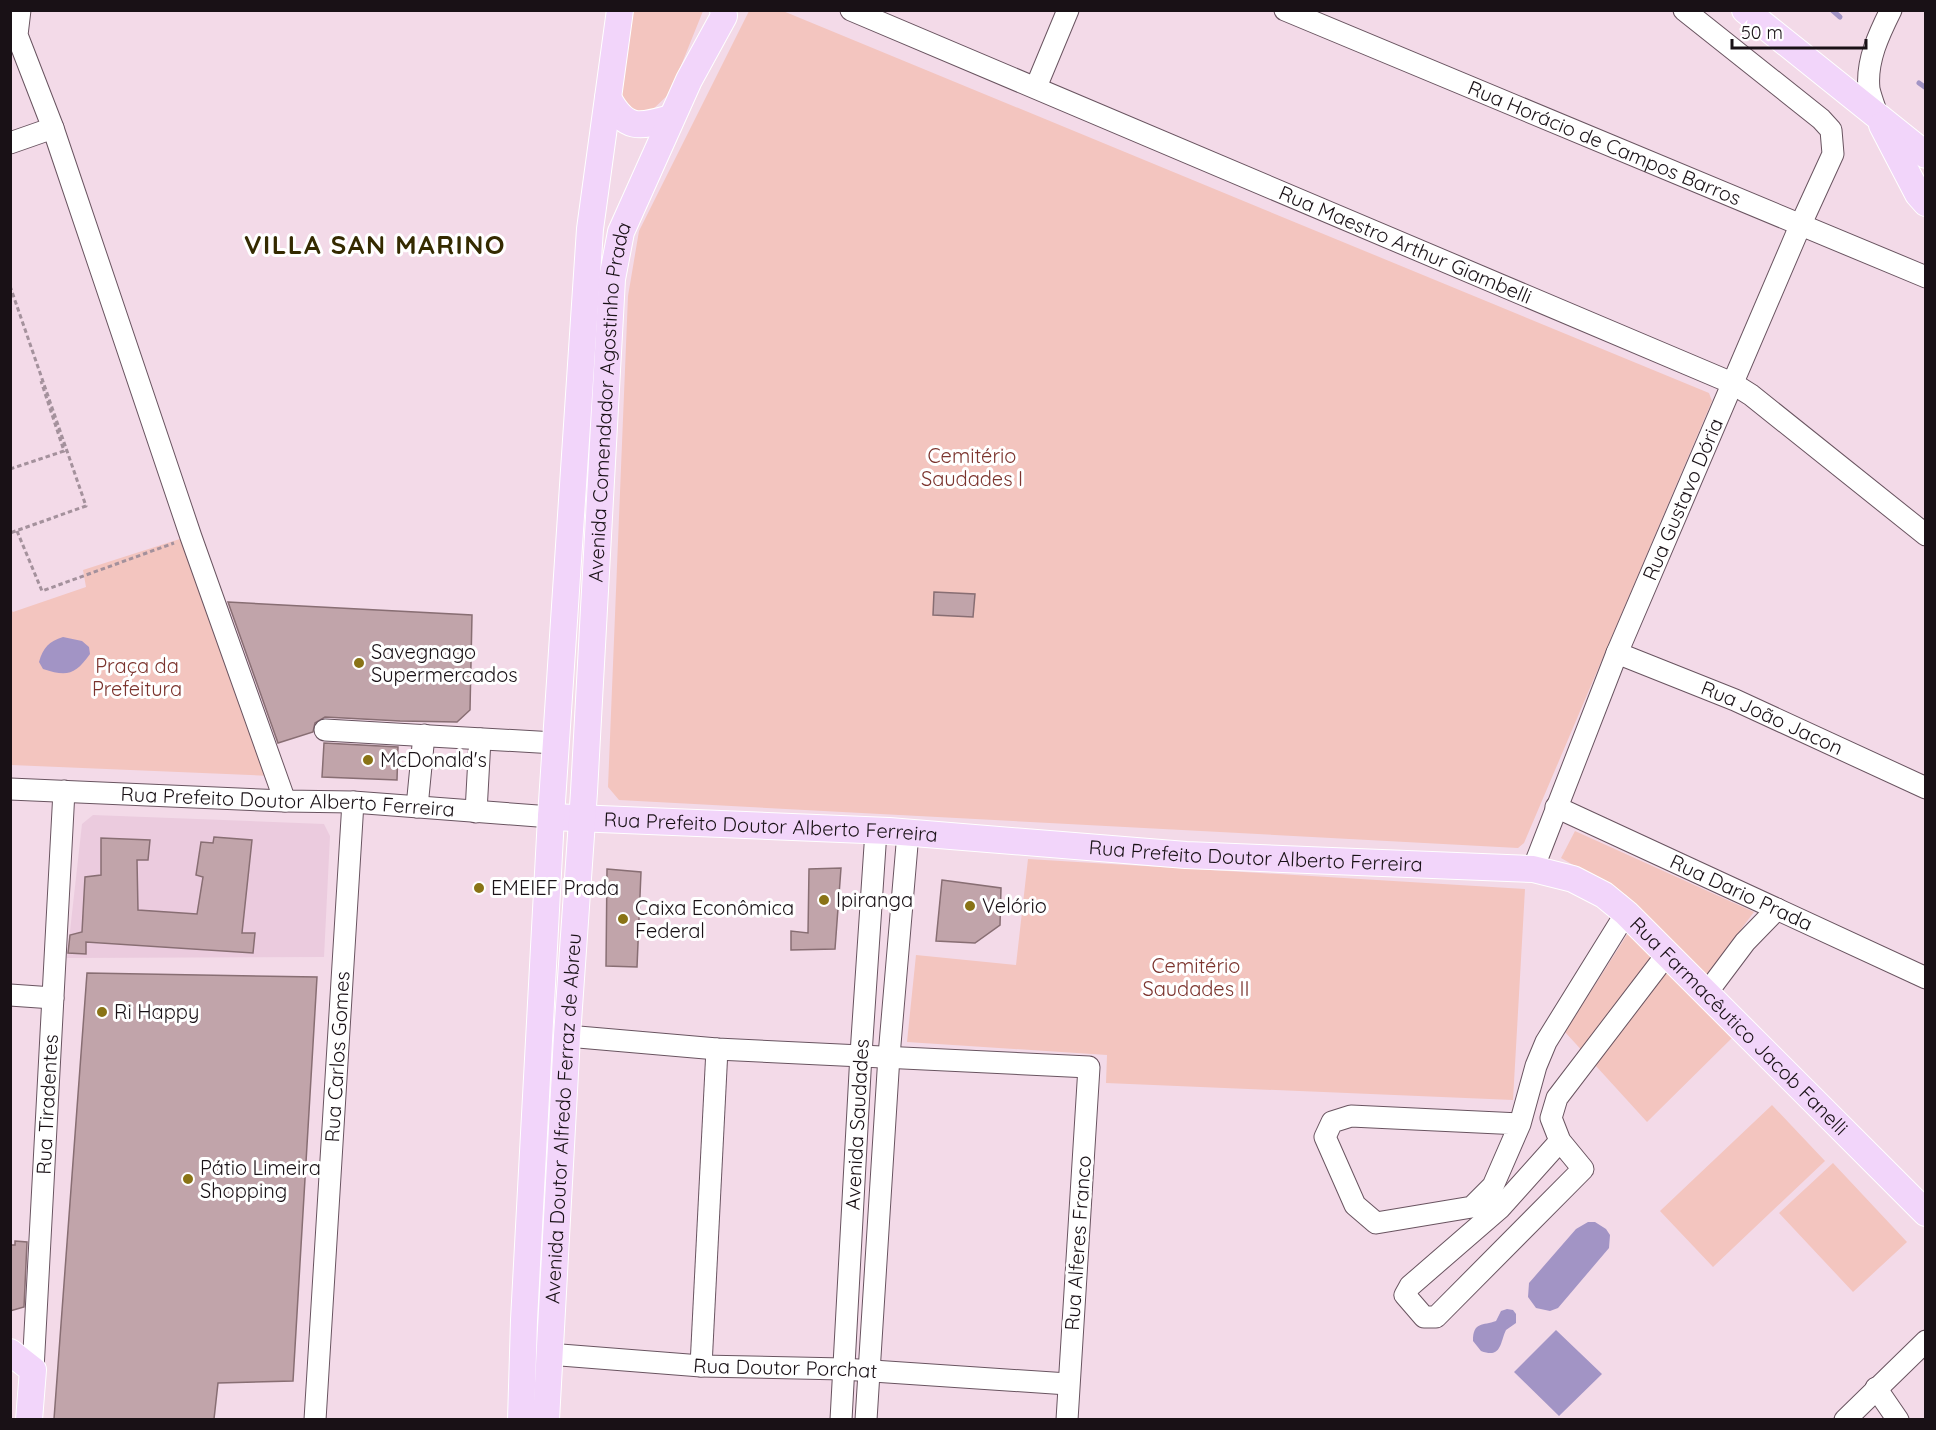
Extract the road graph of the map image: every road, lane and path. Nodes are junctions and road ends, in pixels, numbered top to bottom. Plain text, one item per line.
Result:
1 (20, 10) edge
2 (620, 10) edge
3 (851, 10) edge
4 (1068, 10) edge
5 (1285, 10) edge
6 (1684, 10) edge
7 (1745, 10) edge
8 (1891, 10) edge
9 (725, 12) edge
10 (1036, 87) junction
11 (609, 98) junction
12 (1878, 117) junction
13 (671, 118) junction
14 (53, 128) junction
15 (10, 143) edge
16 (1926, 154) edge
17 (1926, 203) edge
18 (1800, 226) junction
19 (1926, 277) edge
20 (10, 287) edge
21 (1732, 383) junction
22 (10, 469) edge
23 (17, 531) junction
24 (10, 533) edge
25 (1926, 535) edge
26 (191, 537) junction
27 (1617, 653) junction
28 (325, 730) dead end
29 (424, 735) junction
30 (480, 739) junction
31 (555, 743) junction
32 (1926, 788) edge
33 (10, 789) edge
34 (64, 791) junction
35 (285, 801) junction
36 (353, 802) junction
37 (417, 807) junction
38 (1556, 807) junction
39 (476, 812) junction
40 (550, 817) junction
41 (582, 817) junction
42 (876, 831) junction
43 (908, 833) junction
44 (1533, 869) junction
45 (1777, 909) junction
46 (1626, 913) junction
47 (1667, 954) junction
48 (1926, 978) edge
49 (10, 994) edge
50 (1706, 994) junction
51 (53, 998) junction
52 (567, 1036) junction
53 (717, 1049) junction
54 (861, 1054) junction
55 (889, 1056) junction
56 (1520, 1124) junction
57 (1560, 1141) junction
58 (1926, 1213) edge
59 (524, 1320) junction
60 (1926, 1341) edge
61 (10, 1352) edge
62 (549, 1354) junction
63 (701, 1365) junction
64 (843, 1369) junction
65 (33, 1370) junction
66 (869, 1371) junction
67 (1068, 1384) junction
68 (1876, 1388) junction
69 (29, 1419) edge
70 (315, 1419) edge
71 (521, 1419) edge
72 (546, 1419) edge
73 (841, 1419) edge
74 (866, 1419) edge
75 (1067, 1419) edge
76 (1845, 1419) edge
77 (1898, 1419) edge

1 - 14 street
2 - 11 main road, Avenida Comendador Agostinho Prada
3 - 10 street, Rua Maestro Arthur Giambelli
4 - 10 street
5 - 18 street, Rua Horácio de Campos Barros
6 - 18 street, Rua Gustavo Dória
7 - 12 main road
8 - 12 street
9 - 13 main road, Avenida Comendador Agostinho Prada
10 - 21 street, Rua Maestro Arthur Giambelli
11 - 13 main road
11 - 31 main road, Avenida Comendador Agostinho Prada
12 - 16 main road
12 - 17 main road
13 - 41 main road, Avenida Comendador Agostinho Prada
14 - 15 street
14 - 26 street
18 - 19 street, Rua Horácio de Campos Barros
18 - 21 street, Rua Gustavo Dória
20 - 22 path
20 - 23 path
21 - 25 street, Rua Maestro Arthur Giambelli
21 - 27 street, Rua Gustavo Dória
23 - 24 path
23 - 26 path
26 - 35 street
27 - 32 street, Rua João Jacon
27 - 38 street, Rua Gustavo Dória
28 - 29 street
29 - 30 street
29 - 37 street
30 - 31 street
30 - 39 street
31 - 40 main road, Avenida Comendador Agostinho Prada
33 - 34 street, Rua Prefeito Doutor Alberto Ferreira
34 - 35 street, Rua Prefeito Doutor Alberto Ferreira
34 - 51 street, Rua Tiradentes
35 - 36 street, Rua Prefeito Doutor Alberto Ferreira
36 - 37 street, Rua Prefeito Doutor Alberto Ferreira
36 - 70 street, Rua Carlos Gomes
37 - 39 street, Rua Prefeito Doutor Alberto Ferreira
38 - 44 street, Rua Gustavo Dória
38 - 45 street, Rua Dario Prada
39 - 40 street, Rua Prefeito Doutor Alberto Ferreira
40 - 41 main road, Rua Prefeito Doutor Alberto Ferreira
40 - 59 main road, Avenida Doutor Alfredo Ferraz de Abreu
41 - 42 main road, Rua Prefeito Doutor Alberto Ferreira
41 - 52 main road, Avenida Doutor Alfredo Ferraz de Abreu
42 - 43 main road, Rua Prefeito Doutor Alberto Ferreira
42 - 54 street, Avenida Saudades
43 - 44 main road, Rua Prefeito Doutor Alberto Ferreira
43 - 55 street, Avenida Saudades
44 - 46 main road, Rua Farmacêutico Jacob Fanelli
45 - 48 street, Rua Dario Prada
45 - 50 street
46 - 47 main road, Rua Farmacêutico Jacob Fanelli
46 - 56 street
47 - 50 main road, Rua Farmacêutico Jacob Fanelli
47 - 57 street
49 - 51 street
50 - 58 main road, Rua Farmacêutico Jacob Fanelli
51 - 65 street, Rua Tiradentes
52 - 53 street
52 - 62 main road, Avenida Doutor Alfredo Ferraz de Abreu
53 - 54 street
53 - 63 street
54 - 55 street
54 - 64 street, Avenida Saudades
55 - 66 street, Avenida Saudades
55 - 67 street, Rua Alferes Franco
56 - 56 street
57 - 57 street
59 - 62 street
59 - 71 main road, Avenida Doutor Alfredo Ferraz de Abreu
60 - 68 street
61 - 65 main road
62 - 63 street, Rua Doutor Porchat
62 - 72 main road, Avenida Doutor Alfredo Ferraz de Abreu
63 - 64 street, Rua Doutor Porchat
64 - 66 street, Rua Doutor Porchat
64 - 73 street, Avenida Saudades
65 - 69 main road, Rua Tiradentes
66 - 67 street, Rua Doutor Porchat
66 - 74 street, Avenida Saudades
67 - 75 street, Rua Alferes Franco
68 - 76 street
68 - 77 street

